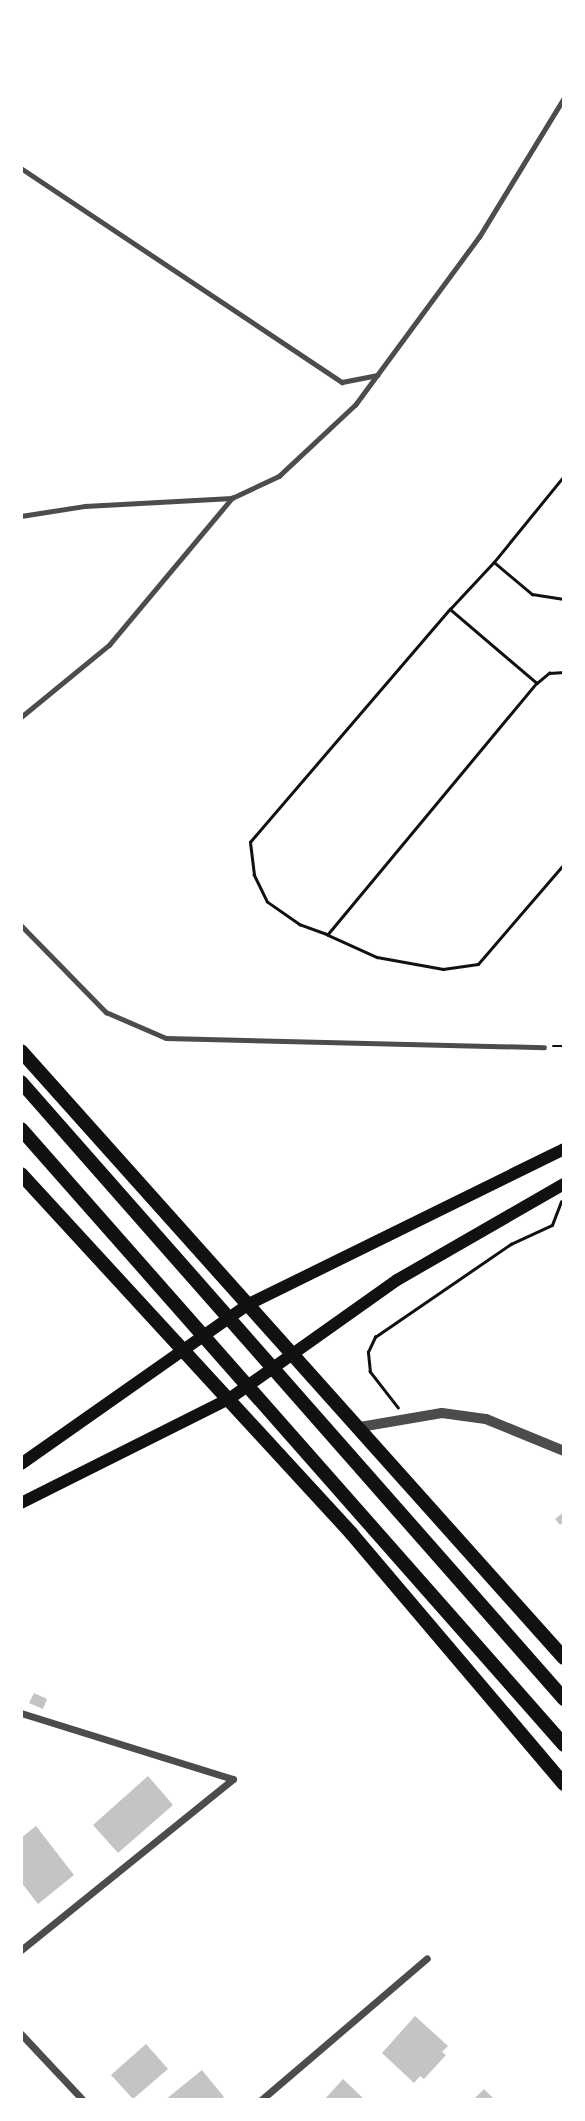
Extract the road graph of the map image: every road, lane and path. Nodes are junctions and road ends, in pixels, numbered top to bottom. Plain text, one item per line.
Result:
1 (564, 98) edge
2 (21, 168) edge
3 (378, 374) junction
4 (564, 476) edge
5 (232, 498) junction
6 (21, 516) edge
7 (494, 562) junction
8 (564, 599) edge
9 (450, 609) junction
10 (564, 672) edge
11 (537, 683) junction
12 (21, 717) edge
13 (564, 864) edge
14 (21, 925) edge
15 (328, 935) junction
16 (544, 1047) dead end
17 (21, 1051) edge
18 (21, 1082) edge
19 (21, 1129) edge
20 (564, 1149) edge
21 (21, 1174) edge
22 (563, 1184) edge
23 (249, 1304) junction
24 (182, 1349) junction
25 (293, 1356) junction
26 (229, 1399) junction
27 (406, 1416) junction
28 (360, 1427) junction
29 (564, 1451) edge
30 (21, 1464) edge
31 (21, 1503) edge
32 (564, 1658) edge
33 (564, 1699) edge
34 (21, 1713) edge
35 (564, 1745) edge
36 (564, 1784) edge
37 (21, 1950) edge
38 (427, 1958) dead end
39 (21, 2034) edge
40 (83, 2100) edge
41 (261, 2100) edge

1 - 3 lane
2 - 3 lane
3 - 5 lane
4 - 7 path
5 - 6 lane
5 - 12 lane
7 - 8 path
7 - 9 path
9 - 11 path
9 - 15 path
10 - 11 path
11 - 15 path
13 - 15 path
14 - 16 lane
17 - 23 highway
18 - 33 highway
19 - 35 highway
20 - 23 main road
21 - 24 highway
22 - 25 main road
22 - 27 path
23 - 24 main road
23 - 25 highway
24 - 26 highway
24 - 30 main road
25 - 26 main road
25 - 28 highway
26 - 31 main road
26 - 36 highway
27 - 28 street
27 - 29 street
28 - 32 highway
34 - 37 street
38 - 41 street
39 - 40 street

